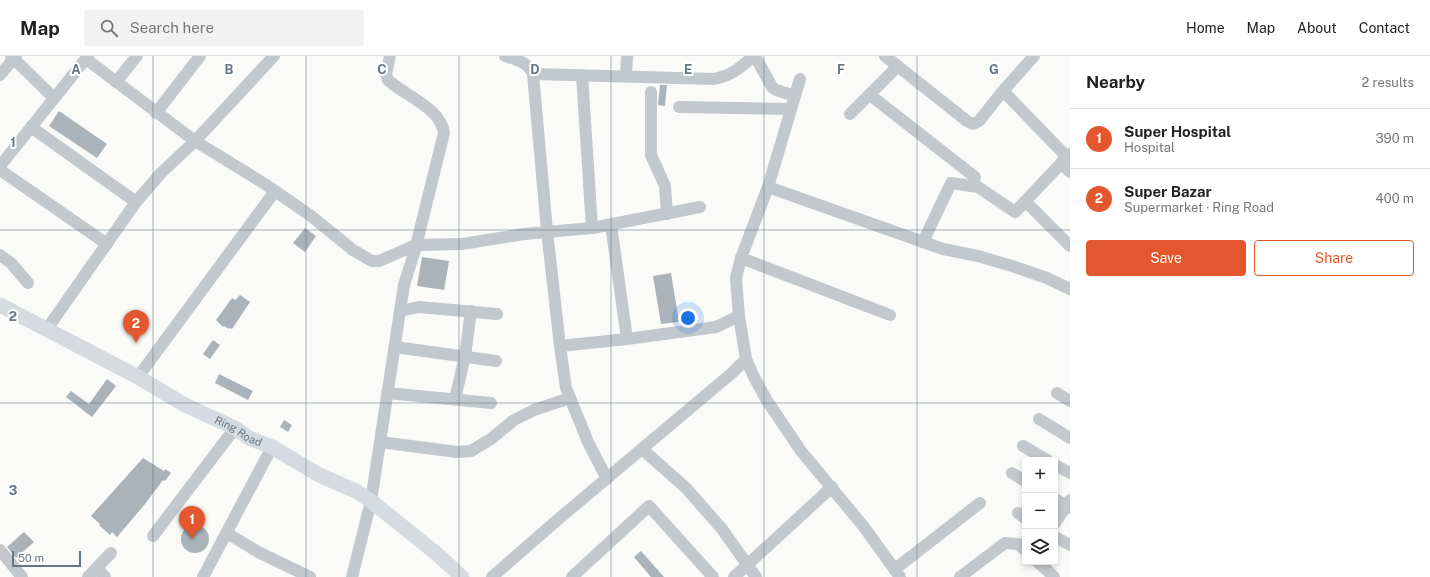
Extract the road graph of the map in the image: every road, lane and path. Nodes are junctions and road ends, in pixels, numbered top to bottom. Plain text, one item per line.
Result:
1 (137, 56) edge
2 (200, 56) edge
3 (274, 56) edge
4 (390, 56) edge
5 (505, 56) edge
6 (627, 56) edge
7 (754, 56) edge
8 (886, 56) edge
9 (1034, 56) edge
10 (13, 57) edge
11 (87, 58) edge
12 (898, 66) junction
13 (533, 74) junction
14 (582, 74) junction
15 (0, 75) edge
16 (626, 76) junction
17 (800, 79) dead end
18 (116, 82) junction
19 (1003, 91) junction
20 (651, 92) dead end
21 (870, 95) junction
22 (795, 96) junction
23 (54, 98) junction
24 (680, 107) dead end
25 (791, 110) junction
26 (156, 113) junction
27 (850, 114) dead end
28 (31, 127) junction
29 (195, 141) junction
30 (1066, 158) edge
31 (0, 166) edge
32 (0, 170) edge
33 (1070, 172) edge
34 (975, 177) dead end
35 (768, 187) junction
36 (275, 191) junction
37 (136, 202) junction
38 (1026, 202) junction
39 (700, 207) dead end
40 (667, 214) junction
41 (612, 225) junction
42 (592, 228) junction
43 (547, 231) junction
44 (923, 242) junction
45 (107, 244) junction
46 (416, 245) junction
47 (1070, 246) edge
48 (0, 256) edge
49 (741, 258) junction
50 (28, 283) dead end
51 (1070, 288) edge
52 (0, 305) edge
53 (400, 311) junction
54 (471, 311) junction
55 (497, 314) dead end
56 (890, 315) dead end
57 (740, 316) junction
58 (47, 329) junction
59 (626, 339) junction
60 (560, 346) junction
61 (395, 347) junction
62 (465, 356) junction
63 (746, 359) junction
64 (496, 361) dead end
65 (138, 377) junction
66 (387, 393) junction
67 (1056, 393) dead end
68 (570, 398) junction
69 (455, 399) junction
70 (1070, 401) edge
71 (491, 404) dead end
72 (1039, 419) dead end
73 (235, 428) junction
74 (1070, 438) edge
75 (380, 442) junction
76 (1022, 446) dead end
77 (272, 447) junction
78 (642, 449) junction
79 (1042, 457) edge
80 (1058, 466) edge
81 (1012, 473) dead end
82 (1070, 473) edge
83 (607, 478) junction
84 (1022, 479) edge
85 (832, 488) junction
86 (1058, 500) edge
87 (371, 501) junction
88 (980, 503) dead end
89 (1069, 505) edge
90 (1058, 518) edge
91 (227, 532) junction
92 (154, 536) dead end
93 (1058, 539) edge
94 (1070, 545) edge
95 (1022, 547) edge
96 (0, 550) edge
97 (111, 552) dead end
98 (1041, 565) edge
99 (748, 566) junction
100 (97, 568) junction
101 (898, 573) edge
102 (22, 577) edge
103 (88, 577) edge
104 (105, 577) edge
105 (203, 577) edge
106 (310, 577) edge
107 (352, 577) edge
108 (462, 577) edge
109 (492, 577) edge
110 (572, 577) edge
111 (713, 577) edge
112 (734, 577) edge
113 (756, 577) edge
114 (960, 577) edge
115 (1054, 577) edge

1 - 18 street
2 - 26 street
3 - 29 street
4 - 46 street
5 - 13 street
6 - 16 street
7 - 16 street
7 - 22 street
8 - 12 street
9 - 19 street
10 - 15 street
10 - 23 street
11 - 18 street
11 - 23 street
12 - 19 street
12 - 21 street
13 - 14 street
13 - 43 street
14 - 16 street
14 - 42 street
17 - 22 street
18 - 26 street
19 - 30 street
20 - 40 street
21 - 27 street
21 - 34 street
22 - 25 street
23 - 28 street
24 - 25 street
25 - 35 street
26 - 29 street
28 - 31 street
28 - 37 street
29 - 36 street
29 - 37 street
30 - 33 street
30 - 38 street
32 - 45 street
35 - 44 street
35 - 49 street
36 - 46 street
36 - 65 street
37 - 45 street
38 - 44 street
38 - 47 street
39 - 40 street
40 - 41 street
41 - 42 street
41 - 59 street
42 - 43 street
43 - 46 street
43 - 60 street
44 - 51 street
45 - 58 street
46 - 53 street
48 - 50 street
49 - 56 street
49 - 57 street
52 - 58 main road, Ring Road
53 - 54 street
53 - 61 street
54 - 55 street
54 - 62 street
57 - 59 street
57 - 63 street
58 - 65 main road, Ring Road
59 - 60 street
60 - 68 street
61 - 62 street
61 - 66 street
62 - 64 street
62 - 69 street
63 - 78 street
63 - 85 street
65 - 73 main road, Ring Road
66 - 69 street
66 - 75 street
67 - 70 street
68 - 75 street
68 - 83 street
69 - 71 street
72 - 74 street
73 - 77 main road, Ring Road
73 - 92 street
75 - 87 street
76 - 79 street
77 - 87 main road, Ring Road
77 - 91 street
78 - 83 street
78 - 99 street
80 - 82 street
81 - 84 street
83 - 109 street
85 - 99 street
85 - 101 street
86 - 89 street
87 - 107 street
87 - 108 main road, Ring Road
88 - 101 street
89 - 90 street
91 - 105 street
91 - 106 street
93 - 94 street
95 - 114 street
96 - 102 street
97 - 100 street
98 - 115 street
99 - 112 street
99 - 113 street
100 - 103 street
100 - 104 street
110 - 111 street

